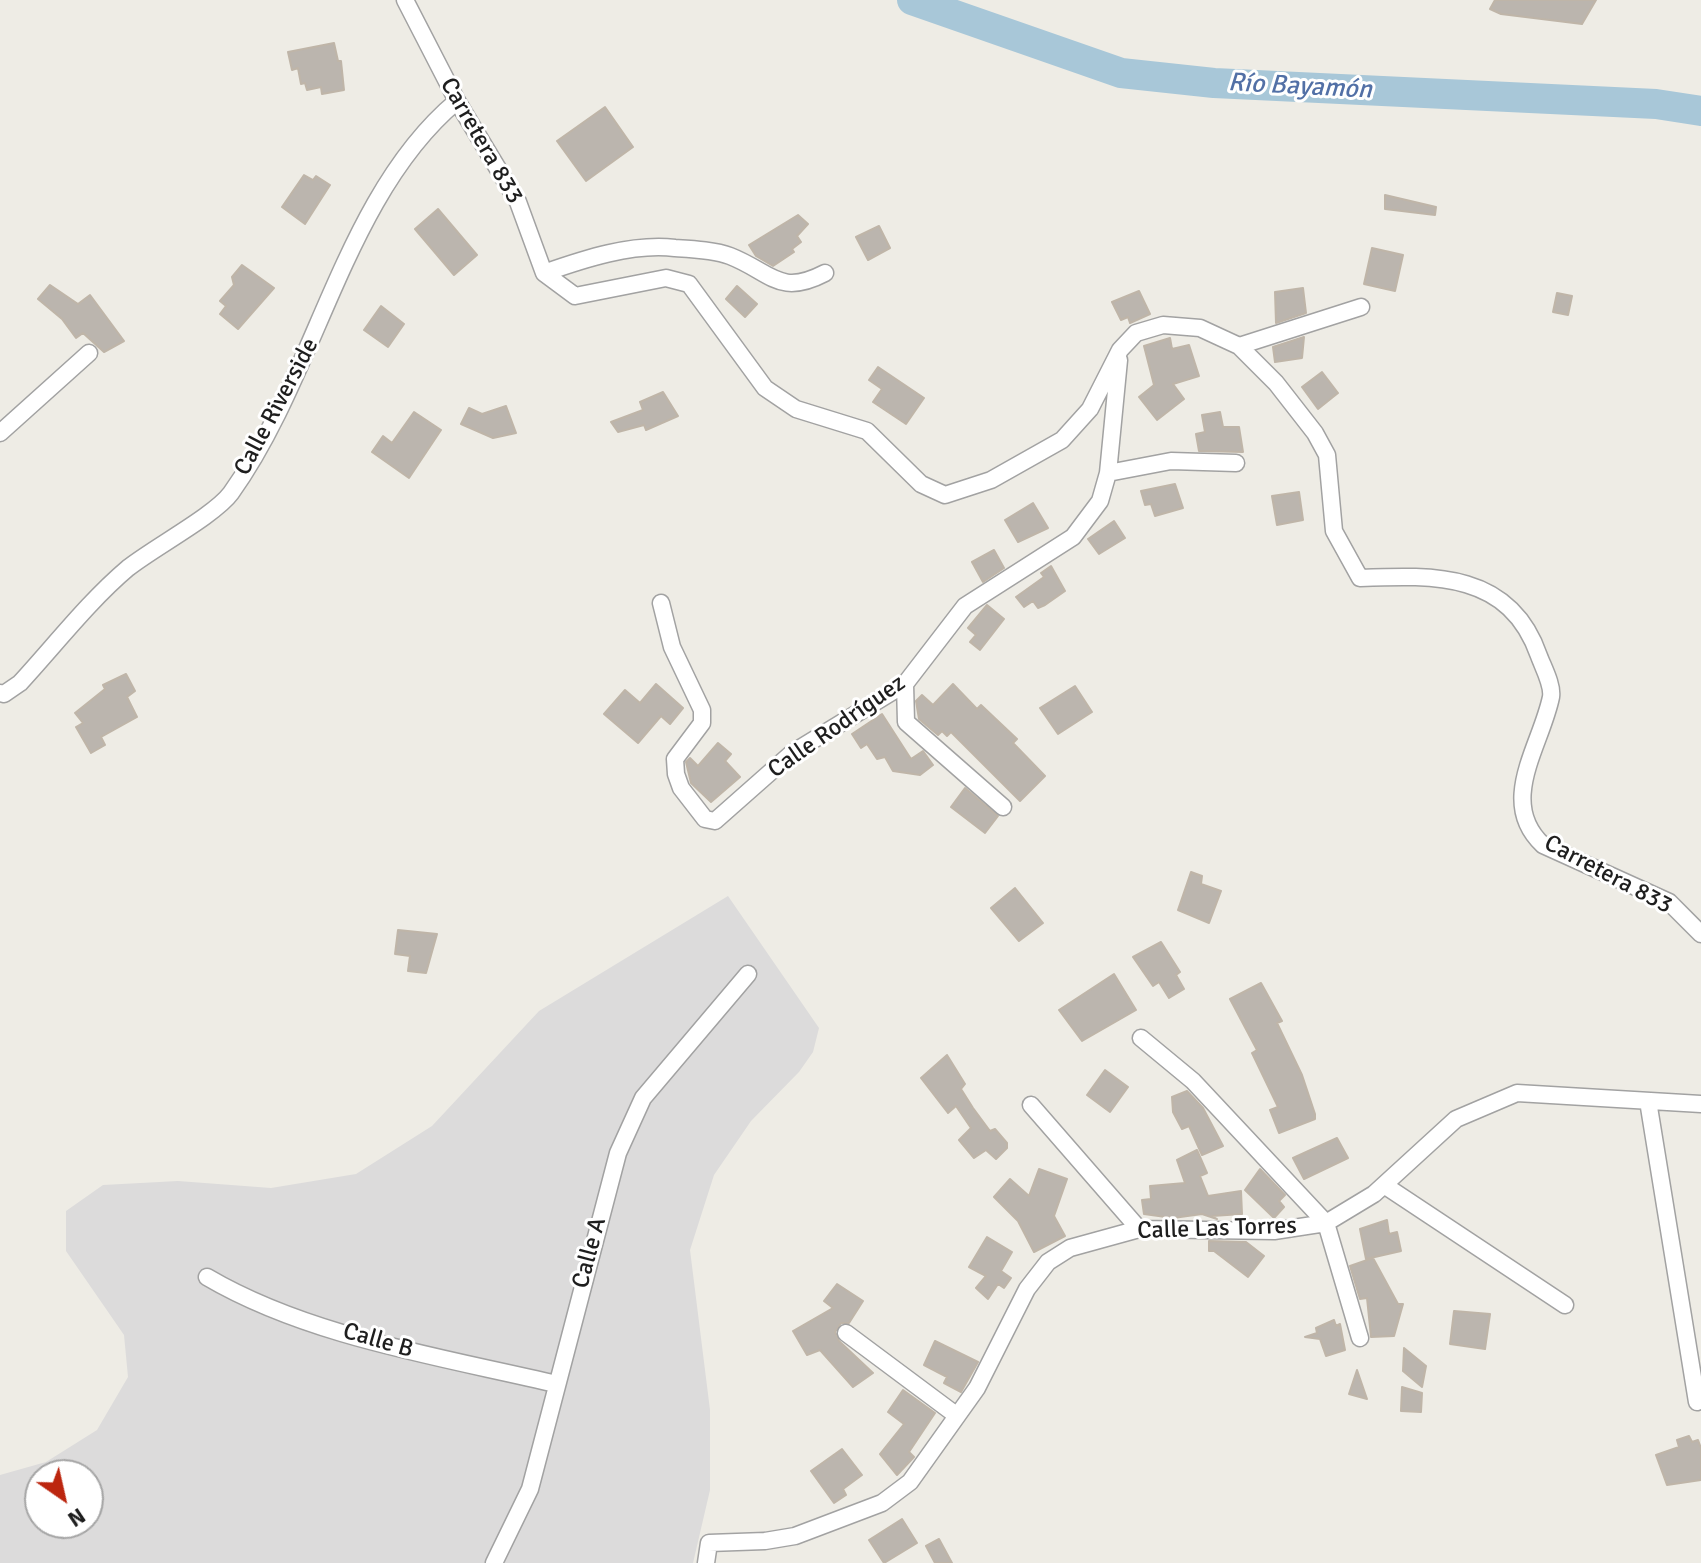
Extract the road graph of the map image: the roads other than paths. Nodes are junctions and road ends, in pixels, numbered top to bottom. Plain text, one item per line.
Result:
1 (405, 0) edge
2 (457, 101) junction
3 (544, 273) junction
4 (825, 273) dead end
5 (1361, 307) dead end
6 (1239, 346) junction
7 (1120, 350) junction
8 (89, 353) dead end
9 (0, 433) edge
10 (1236, 463) dead end
11 (1108, 473) junction
12 (661, 603) dead end
13 (905, 684) junction
14 (0, 693) edge
15 (1003, 807) dead end
16 (1701, 934) edge
17 (748, 974) dead end
18 (1141, 1038) dead end
19 (1648, 1101) junction
20 (1701, 1104) edge
21 (1031, 1105) dead end
22 (1384, 1185) junction
23 (1326, 1223) junction
24 (1139, 1229) junction
25 (207, 1277) dead end
26 (1565, 1305) dead end
27 (846, 1333) dead end
28 (1360, 1338) dead end
29 (556, 1384) junction
30 (1697, 1402) dead end
31 (956, 1415) junction
32 (494, 1563) edge
33 (706, 1563) edge

1 - 2 street, Carretera 833
2 - 3 street, Carretera 833
2 - 14 street, Calle Riverside
3 - 4 street
3 - 7 street, Carretera 833
5 - 6 street
6 - 7 street, Carretera 833
6 - 16 street, Carretera 833
7 - 11 street, Calle Rodríguez
8 - 9 street
10 - 11 street
11 - 13 street, Calle Rodríguez
12 - 13 street, Calle Rodríguez
13 - 15 street
17 - 29 street, Calle A
18 - 23 street
19 - 20 street, Calle Las Torres
19 - 22 street, Calle Las Torres
19 - 30 street
21 - 24 street
22 - 23 street, Calle Las Torres
22 - 26 street
23 - 24 street, Calle Las Torres
23 - 28 street
24 - 31 street, Calle Las Torres
25 - 29 street, Calle B
27 - 31 street
29 - 32 street, Calle A
31 - 33 street, Calle Las Torres

